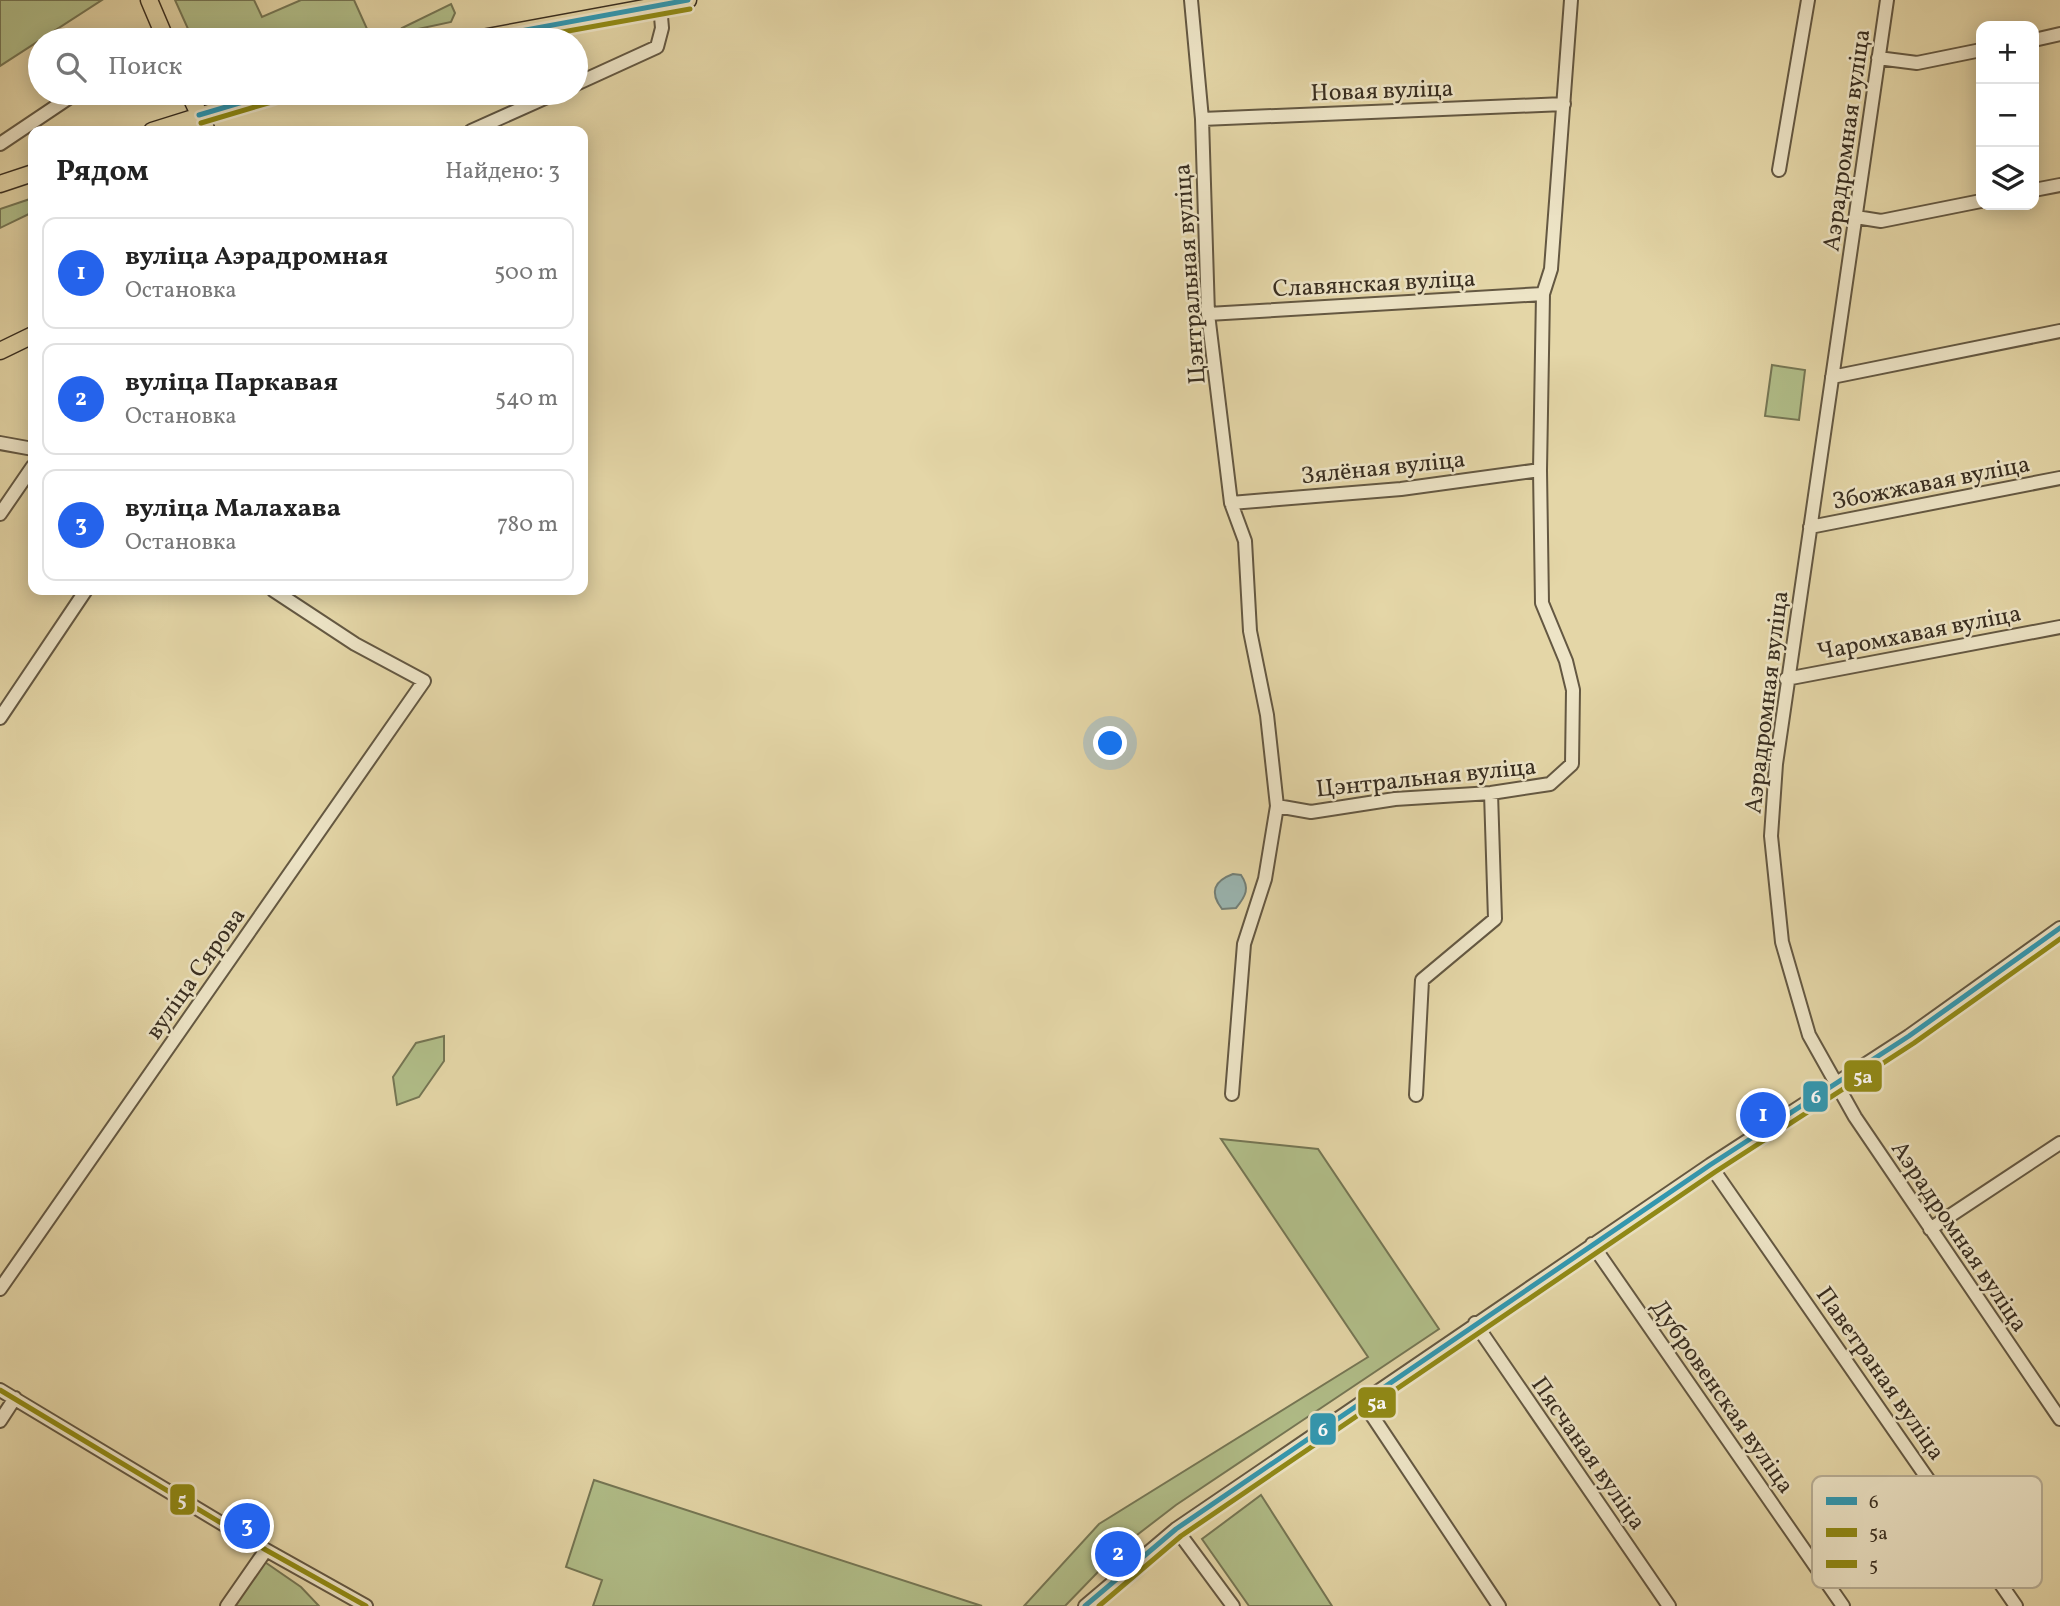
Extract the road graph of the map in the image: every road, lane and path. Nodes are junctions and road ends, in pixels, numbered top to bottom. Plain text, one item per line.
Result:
1 (149, 0) edge
2 (688, 0) edge
3 (1191, 0) edge
4 (1571, 0) edge
5 (1808, 0) edge
6 (1888, 0) edge
7 (660, 5) junction
8 (158, 28) edge
9 (536, 28) edge
10 (2060, 34) edge
11 (2039, 39) edge
12 (1976, 51) edge
13 (1878, 58) junction
14 (588, 78) edge
15 (1564, 104) junction
16 (58, 105) edge
17 (194, 105) edge
18 (233, 105) edge
19 (529, 105) edge
20 (199, 115) junction
21 (1202, 119) junction
22 (167, 126) edge
23 (204, 126) edge
24 (482, 126) edge
25 (0, 144) edge
26 (1779, 170) dead end
27 (28, 175) edge
28 (0, 184) edge
29 (2060, 185) edge
30 (2039, 189) edge
31 (1976, 202) edge
32 (1856, 217) junction
33 (1543, 294) junction
34 (1208, 314) junction
35 (2060, 331) edge
36 (28, 337) edge
37 (0, 351) edge
38 (1832, 377) junction
39 (0, 443) edge
40 (28, 448) edge
41 (1540, 470) junction
42 (28, 473) edge
43 (2060, 478) edge
44 (1231, 503) junction
45 (0, 514) edge
46 (1810, 527) junction
47 (83, 595) edge
48 (281, 595) edge
49 (2060, 627) edge
50 (1786, 679) junction
51 (0, 718) edge
52 (1491, 793) junction
53 (1277, 806) junction
54 (2060, 928) edge
55 (1836, 1083) junction
56 (1232, 1094) dead end
57 (1416, 1095) dead end
58 (2060, 1143) edge
59 (1710, 1165) junction
60 (1930, 1229) junction
61 (1592, 1244) junction
62 (0, 1289) edge
63 (1475, 1323) junction
64 (0, 1390) edge
65 (15, 1398) junction
66 (1363, 1402) junction
67 (2060, 1419) edge
68 (0, 1421) edge
69 (1926, 1476) edge
70 (1176, 1529) junction
71 (266, 1550) junction
72 (1812, 1561) edge
73 (1831, 1588) edge
74 (2004, 1588) edge
75 (228, 1606) edge
76 (366, 1606) edge
77 (1085, 1606) edge
78 (1233, 1606) edge
79 (1499, 1606) edge
80 (1669, 1606) edge
81 (1843, 1606) edge
82 (2016, 1606) edge

1 - 8 main road
2 - 7 main road
3 - 21 street, Цэнтральная вуліца
4 - 15 street, Цэнтральная вуліца
5 - 26 street
6 - 13 street, Аэрадромная вуліца
7 - 9 main road
7 - 14 street
10 - 11 street
12 - 13 street
13 - 32 street, Аэрадромная вуліца
15 - 21 street, Новая вуліца
15 - 33 street, Цэнтральная вуліца
16 - 25 street
17 - 20 main road
18 - 20 main road
19 - 24 street
20 - 22 main road
20 - 23 main road
21 - 34 street, Цэнтральная вуліца
27 - 28 main road
29 - 30 street
31 - 32 street
32 - 38 street, Аэрадромная вуліца
33 - 34 street, Славянская вуліца
33 - 41 street, Цэнтральная вуліца
34 - 44 street, Цэнтральная вуліца
35 - 38 street
36 - 37 main road
38 - 46 street, Аэрадромная вуліца
39 - 40 street
41 - 44 street, Зялёная вуліца
41 - 52 street, Цэнтральная вуліца
42 - 45 street
43 - 46 street, Збожжавая вуліца
44 - 53 street, Цэнтральная вуліца
46 - 50 street, Аэрадромная вуліца
47 - 51 street
48 - 62 street, вуліца Сярова
49 - 50 street, Чаромхавая вуліца
50 - 55 street, Аэрадромная вуліца
52 - 53 street, Цэнтральная вуліца
52 - 57 street
53 - 56 street
54 - 55 street
55 - 59 street
55 - 60 street, Аэрадромная вуліца
58 - 60 street
59 - 61 street
59 - 69 street, Паветраная вуліца
60 - 67 street, Аэрадромная вуліца
61 - 63 street
61 - 72 street, Дубровенская вуліца
63 - 66 street
63 - 80 street, Пясчаная вуліца
64 - 65 street
65 - 68 street
65 - 71 street
66 - 70 street
66 - 79 street
70 - 77 street
70 - 78 street
71 - 75 street
71 - 76 street
73 - 81 street, Дубровенская вуліца
74 - 82 street, Паветраная вуліца

